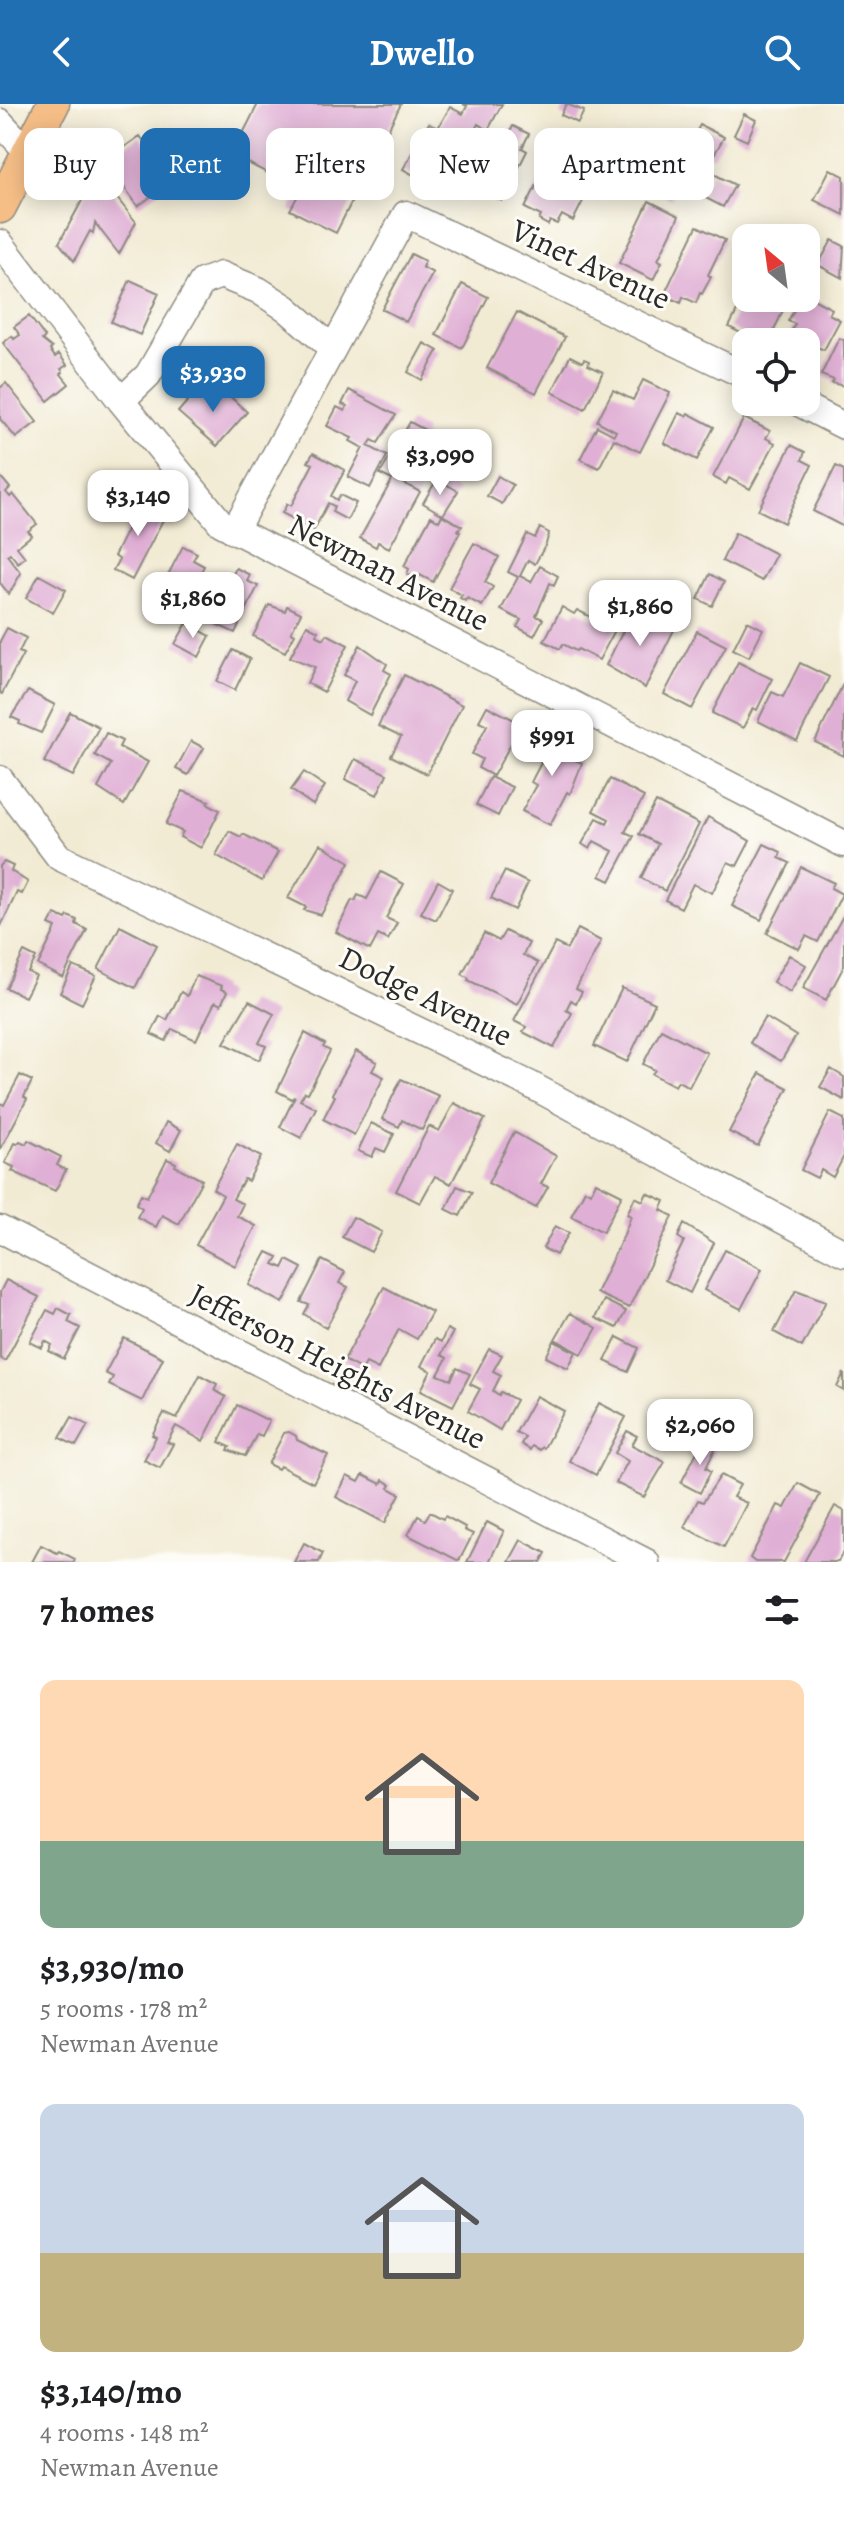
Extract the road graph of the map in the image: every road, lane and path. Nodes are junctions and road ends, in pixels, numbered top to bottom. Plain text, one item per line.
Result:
1 (53, 104) edge
2 (0, 122) edge
3 (40, 128) edge
4 (24, 148) edge
5 (24, 160) edge
6 (0, 207) edge
7 (0, 243) edge
8 (332, 348) junction
9 (732, 369) edge
10 (121, 401) junction
11 (820, 414) edge
12 (844, 426) edge
13 (234, 531) junction
14 (0, 779) edge
15 (844, 844) edge
16 (0, 1229) edge
17 (844, 1253) edge
18 (646, 1562) edge

1 - 3 main road
2 - 4 street
5 - 6 main road
7 - 10 street, Newman Avenue
8 - 9 street, Vinet Avenue
8 - 10 street
8 - 13 street
10 - 13 street, Newman Avenue
11 - 12 street
13 - 15 street, Newman Avenue
14 - 17 street, Dodge Avenue
16 - 18 street, Jefferson Heights Avenue

